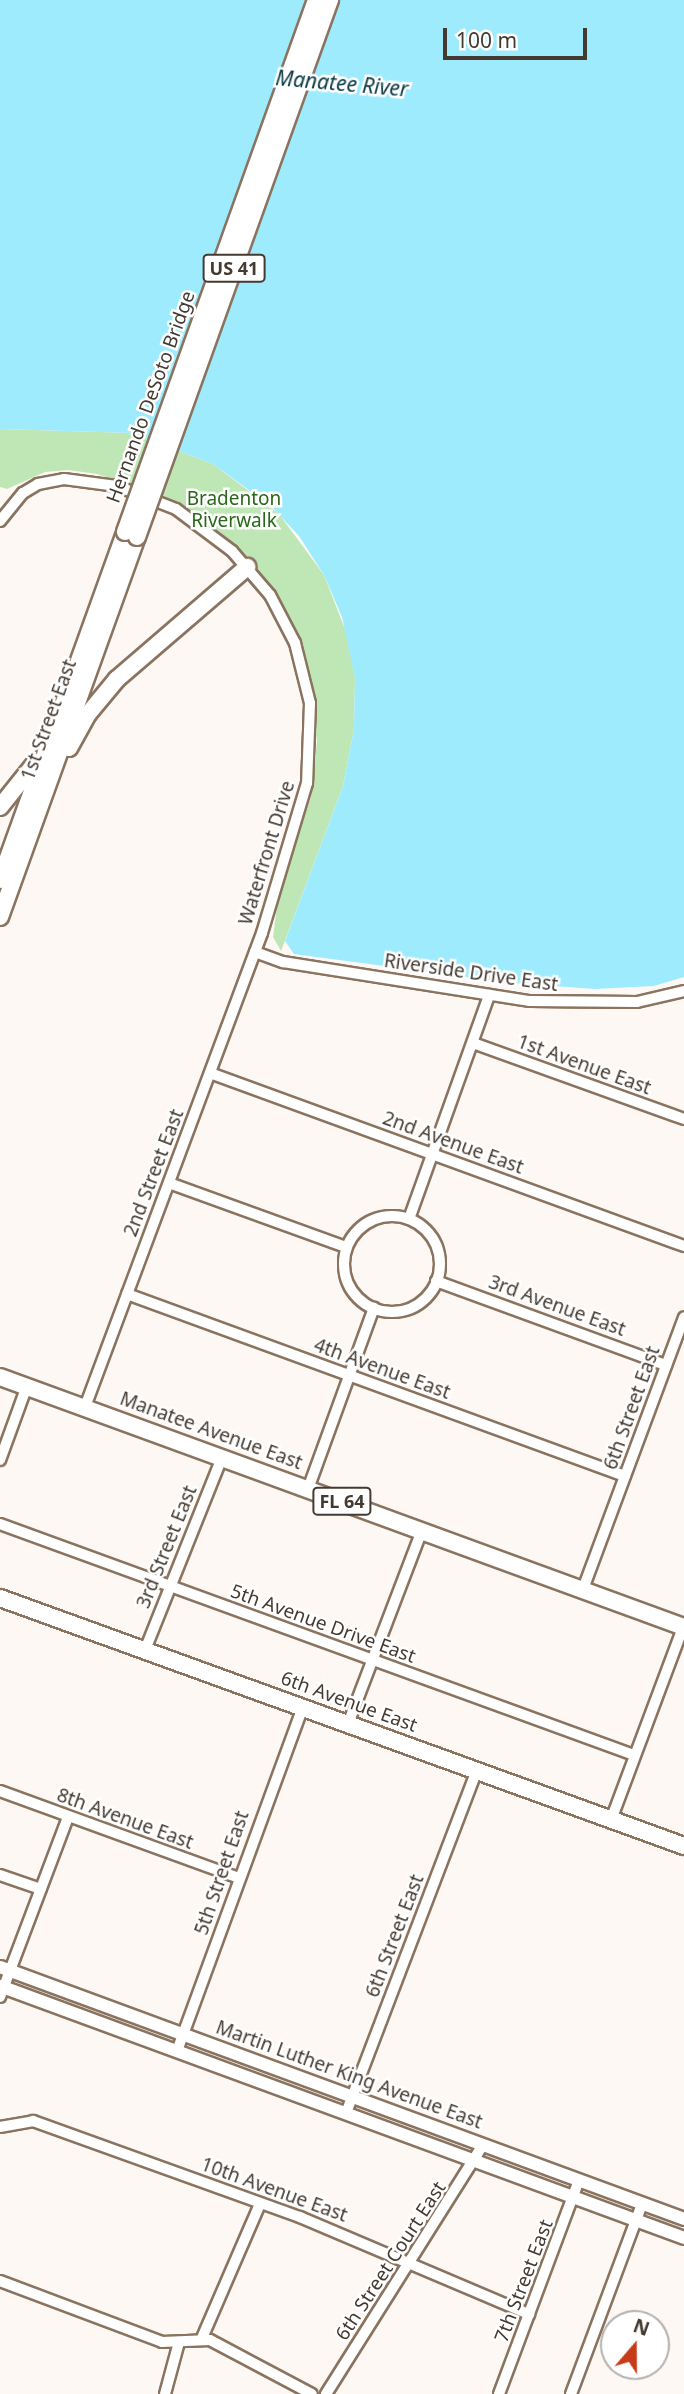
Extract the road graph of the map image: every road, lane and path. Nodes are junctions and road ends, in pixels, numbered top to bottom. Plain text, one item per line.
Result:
1 (316, 0) edge
2 (330, 0) edge
3 (0, 521) edge
4 (131, 534) junction
5 (247, 567) junction
6 (48, 746) junction
7 (45, 793) junction
8 (0, 807) edge
9 (0, 880) edge
10 (0, 917) edge
11 (256, 952) junction
12 (684, 992) edge
13 (489, 995) junction
14 (473, 1043) junction
15 (210, 1073) junction
16 (684, 1119) edge
17 (432, 1154) junction
18 (169, 1183) junction
19 (409, 1219) junction
20 (684, 1246) edge
21 (346, 1247) junction
22 (436, 1281) junction
23 (127, 1294) junction
24 (374, 1308) junction
25 (684, 1317) edge
26 (666, 1365) junction
27 (349, 1375) junction
28 (0, 1377) edge
29 (27, 1386) junction
30 (85, 1407) junction
31 (222, 1457) junction
32 (0, 1460) edge
33 (625, 1476) junction
34 (308, 1489) junction
35 (0, 1524) edge
36 (422, 1530) junction
37 (170, 1586) junction
38 (583, 1590) junction
39 (0, 1598) edge
40 (684, 1627) edge
41 (145, 1650) junction
42 (372, 1660) junction
43 (303, 1707) junction
44 (348, 1724) junction
45 (634, 1755) junction
46 (477, 1770) junction
47 (0, 1791) edge
48 (68, 1818) junction
49 (611, 1820) junction
50 (684, 1846) edge
51 (0, 1875) edge
52 (239, 1878) junction
53 (41, 1889) junction
54 (5, 1969) edge
55 (1, 1990) edge
56 (183, 2034) junction
57 (177, 2051) junction
58 (353, 2097) junction
59 (346, 2113) junction
60 (0, 2127) edge
61 (483, 2145) junction
62 (476, 2161) junction
63 (579, 2180) junction
64 (573, 2197) junction
65 (260, 2204) junction
66 (642, 2204) junction
67 (684, 2219) edge
68 (636, 2220) junction
69 (684, 2238) edge
70 (412, 2261) junction
71 (0, 2281) edge
72 (529, 2314) junction
73 (202, 2338) junction
74 (179, 2342) junction
75 (165, 2394) edge
76 (312, 2394) edge
77 (326, 2394) edge
78 (499, 2394) edge
79 (571, 2394) edge

1 - 4 main road, Hernando DeSoto Bridge / US 41, bridge
2 - 4 main road, Hernando DeSoto Bridge / US 41, bridge
3 - 5 street, Waterfront Drive
4 - 6 main road, US 41
4 - 7 main road, 1st Street East / US 41
5 - 7 main road
5 - 11 street, Waterfront Drive
6 - 8 main road
6 - 9 main road, US 41
7 - 10 main road, 1st Street East / US 41
11 - 13 street, Riverside Drive East
11 - 15 street, 2nd Street East
12 - 13 street, Riverside Drive East
13 - 14 street
14 - 16 street, 1st Avenue East
14 - 17 street
15 - 17 street, 2nd Avenue East
15 - 18 street, 2nd Street East
17 - 19 street
17 - 20 street, 2nd Avenue East
18 - 21 street
18 - 23 street, 2nd Street East
19 - 21 street
19 - 22 street
21 - 24 street
22 - 24 street
22 - 26 street, 3rd Avenue East
23 - 27 street, 4th Avenue East
23 - 30 street, 2nd Street East
24 - 27 street
25 - 26 street, 6th Street East
26 - 33 street, 6th Street East
27 - 33 street, 4th Avenue East
27 - 34 street
28 - 29 main road, Manatee Avenue East / FL 64
29 - 30 main road, Manatee Avenue East / FL 64
29 - 32 street
30 - 31 main road, Manatee Avenue East / FL 64
31 - 34 main road, Manatee Avenue East / FL 64
31 - 37 street, 3rd Street East
33 - 38 street, 6th Street East
34 - 36 main road, Manatee Avenue East / FL 64
35 - 37 street, 5th Avenue Drive East
36 - 38 main road, Manatee Avenue East / FL 64
36 - 42 street
37 - 41 street, 3rd Street East
37 - 42 street, 5th Avenue Drive East
38 - 40 main road, Manatee Avenue East / FL 64
39 - 41 main road, 6th Avenue East
40 - 45 street
41 - 43 main road, 6th Avenue East
42 - 44 street
42 - 45 street, 5th Avenue Drive East
43 - 44 main road, 6th Avenue East
43 - 52 street, 5th Street East
44 - 46 main road, 6th Avenue East
45 - 49 street
46 - 49 main road, 6th Avenue East
46 - 58 street, 6th Street East
47 - 48 street, 8th Avenue East
48 - 52 street, 8th Avenue East
48 - 53 street
49 - 50 main road, 6th Avenue East
51 - 53 street
52 - 56 street, 5th Street East
53 - 54 street
54 - 55 street
54 - 56 street, Martin Luther King Avenue East
55 - 57 street, Martin Luther King Avenue East
56 - 57 street, 5th Street East
56 - 58 street, Martin Luther King Avenue East
57 - 59 street, Martin Luther King Avenue East
58 - 59 street, 6th Street East
58 - 61 street, Martin Luther King Avenue East
59 - 62 street, Martin Luther King Avenue East
60 - 65 street, 10th Avenue East
61 - 62 street, 6th Street Court East
61 - 63 street, Martin Luther King Avenue East
62 - 64 street, Martin Luther King Avenue East
62 - 70 street, 6th Street Court East
63 - 64 street, 7th Street East
63 - 66 street, Martin Luther King Avenue East
64 - 68 street, Martin Luther King Avenue East
64 - 72 street, 7th Street East
65 - 70 street, 10th Avenue East
65 - 73 street
66 - 67 street, Martin Luther King Avenue East
66 - 68 street
68 - 69 street, Martin Luther King Avenue East
68 - 79 street
70 - 72 street, 10th Avenue East
70 - 77 street, 6th Street Court East
71 - 74 street
72 - 78 street, 7th Street East
73 - 74 street
73 - 76 street
74 - 75 street

